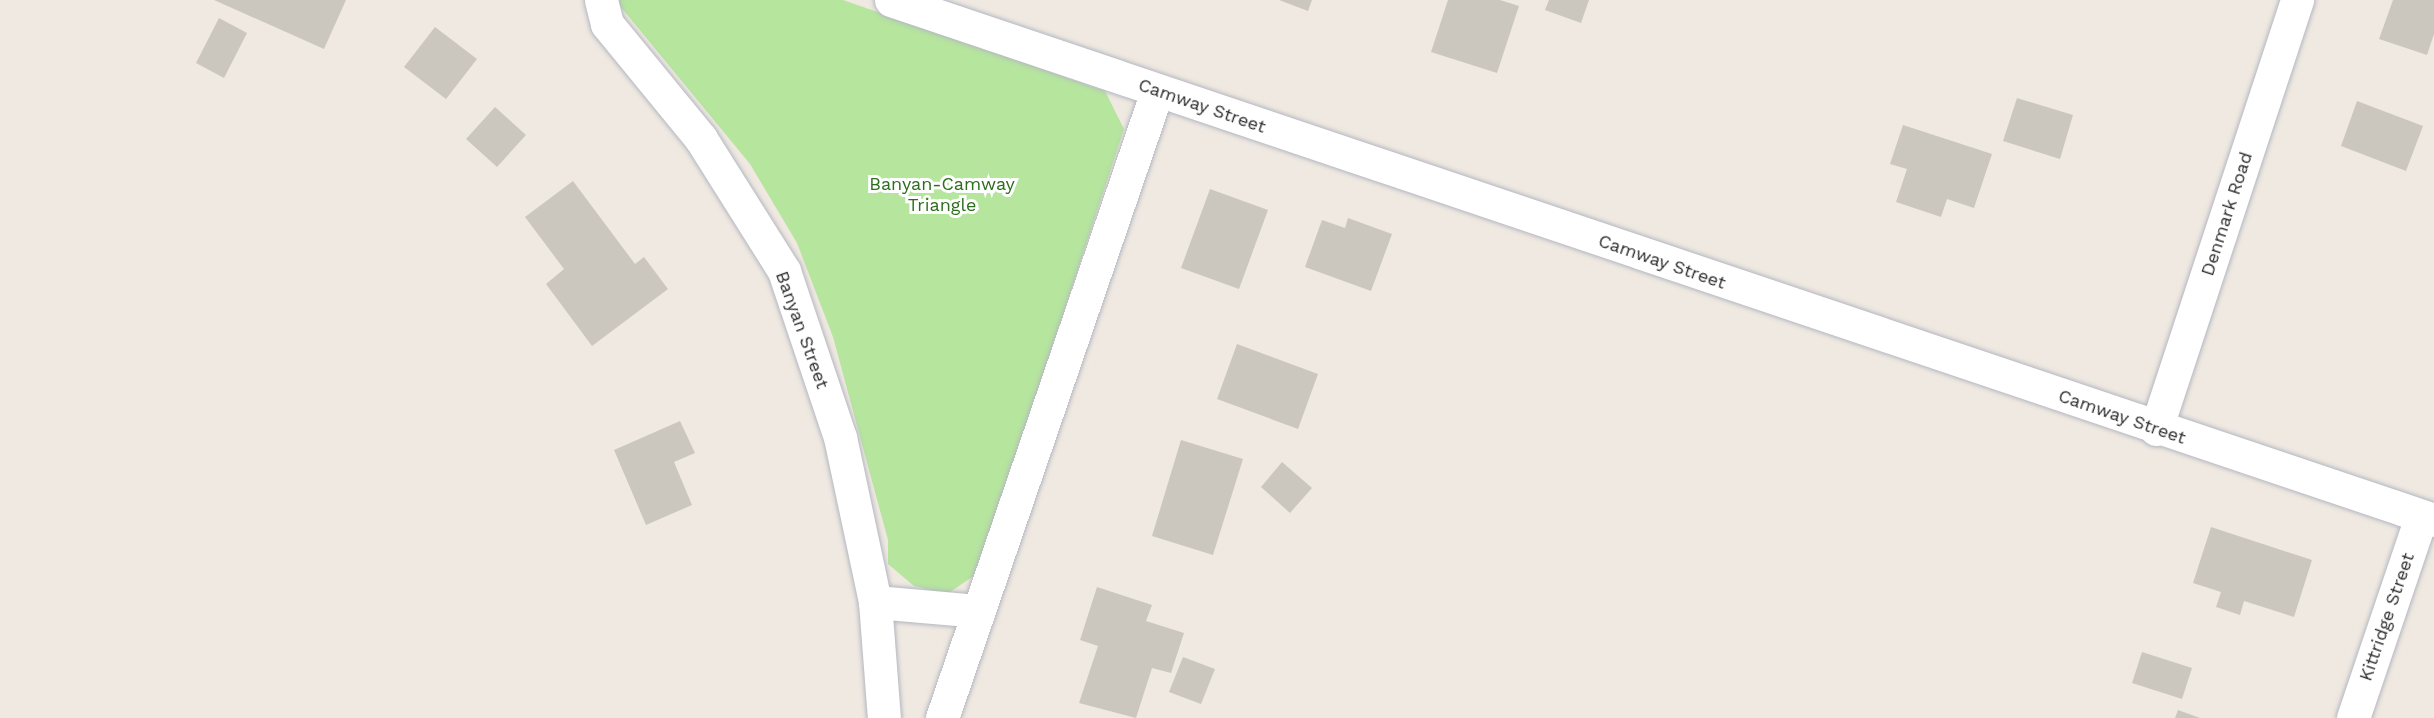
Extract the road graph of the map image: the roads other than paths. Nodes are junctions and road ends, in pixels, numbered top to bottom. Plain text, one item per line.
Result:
1 (601, 0) edge
2 (891, 0) edge
3 (2297, 0) edge
4 (1157, 91) junction
5 (2156, 429) junction
6 (2428, 519) edge
7 (874, 602) junction
8 (978, 611) junction
9 (884, 718) edge
10 (942, 718) edge
11 (2353, 718) edge

1 - 7 street, Banyan Street
2 - 4 street, Camway Street
3 - 5 street, Denmark Road
4 - 5 street, Camway Street
4 - 8 street
5 - 6 street, Camway Street
6 - 11 street, Kittridge Street
7 - 8 street
7 - 9 street, Banyan Street
8 - 10 street

